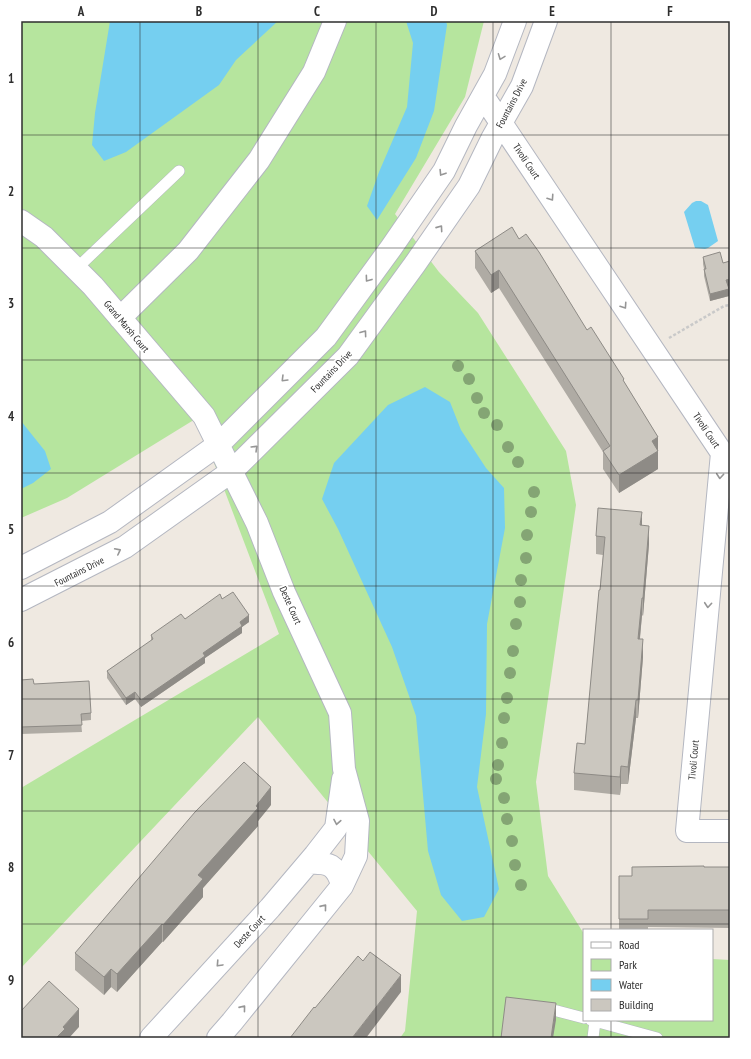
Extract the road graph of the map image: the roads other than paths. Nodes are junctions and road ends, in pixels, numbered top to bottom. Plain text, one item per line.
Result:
1 (335, 21) edge
2 (515, 21) edge
3 (546, 21) edge
4 (483, 96) junction
5 (501, 123) junction
6 (180, 171) dead end
7 (21, 221) edge
8 (76, 269) junction
9 (120, 318) junction
10 (219, 444) junction
11 (726, 453) edge
12 (232, 471) junction
13 (21, 568) edge
14 (21, 600) edge
15 (344, 769) junction
16 (730, 830) edge
17 (309, 863) junction
18 (342, 884) junction
19 (531, 1004) edge
20 (583, 1018) edge
21 (593, 1021) edge
22 (151, 1038) edge
23 (218, 1038) edge
24 (593, 1038) edge
25 (657, 1038) edge

1 - 9 street
2 -> 4 street
3 - 5 street, Fountains Drive
4 - 5 street, Tivoli Court
4 -> 10 street
5 -> 11 street, Tivoli Court
12 -> 5 street, Fountains Drive
6 - 8 lane
7 - 8 street, Grand Marsh Court
8 - 9 street, Grand Marsh Court
9 - 10 street, Grand Marsh Court
10 - 12 street, Deste Court
10 - 13 street
11 -> 16 street, Tivoli Court
14 -> 12 street, Fountains Drive
12 - 15 street, Deste Court
15 -> 17 street, Deste Court
15 - 18 street, Deste Court
17 - 18 street
17 -> 22 street, Deste Court
23 -> 18 street, Deste Court
19 - 20 lane
21 - 24 lane
21 - 25 lane

